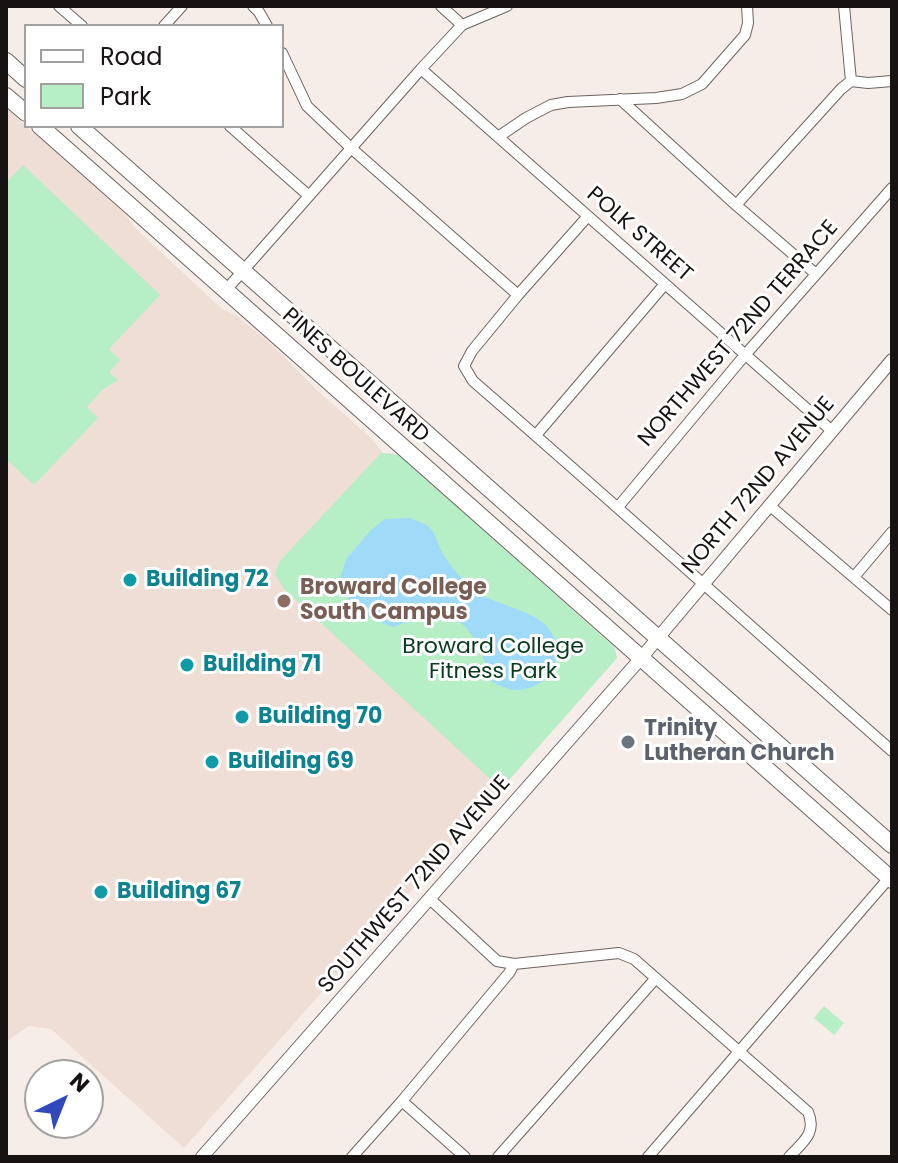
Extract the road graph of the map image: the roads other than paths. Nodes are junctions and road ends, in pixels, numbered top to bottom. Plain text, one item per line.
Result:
1 (59, 6) edge
2 (182, 6) edge
3 (253, 6) edge
4 (441, 6) edge
5 (506, 6) edge
6 (747, 6) edge
7 (844, 6) edge
8 (80, 24) edge
9 (166, 24) edge
10 (266, 24) edge
11 (462, 25) junction
12 (284, 57) edge
13 (6, 61) edge
14 (421, 69) junction
15 (24, 77) edge
16 (851, 81) junction
17 (892, 81) edge
18 (6, 96) edge
19 (620, 99) junction
20 (24, 111) edge
21 (42, 128) edge
22 (81, 128) edge
23 (232, 128) edge
24 (498, 137) junction
25 (351, 148) junction
26 (892, 188) edge
27 (309, 196) junction
28 (736, 205) junction
29 (588, 216) junction
30 (243, 271) junction
31 (816, 274) junction
32 (665, 284) junction
33 (226, 290) junction
34 (518, 295) junction
35 (745, 355) junction
36 (892, 360) edge
37 (419, 428) junction
38 (832, 431) junction
39 (389, 435) junction
40 (536, 435) junction
41 (769, 505) junction
42 (618, 507) junction
43 (892, 532) edge
44 (854, 577) junction
45 (702, 584) junction
46 (892, 610) edge
47 (657, 639) junction
48 (642, 657) junction
49 (892, 751) edge
50 (838, 832) junction
51 (892, 845) edge
52 (892, 855) edge
53 (890, 879) edge
54 (430, 899) junction
55 (514, 964) junction
56 (656, 978) junction
57 (741, 1051) junction
58 (402, 1101) junction
59 (202, 1157) edge
60 (352, 1157) edge
61 (465, 1157) edge
62 (498, 1157) edge
63 (648, 1157) edge
64 (789, 1157) edge

1 - 8 street
2 - 9 street
3 - 10 street
4 - 11 street
5 - 11 street
6 - 19 street
7 - 16 street
11 - 14 street
12 - 25 street
13 - 15 highway
14 - 24 street, POLK STREET
14 - 25 street
16 - 17 street
16 - 28 street
18 - 20 highway
19 - 24 street
19 - 28 street
21 - 33 highway, PINES BOULEVARD
22 - 30 highway, PINES BOULEVARD
23 - 27 street
24 - 29 street, POLK STREET
25 - 27 street
25 - 34 street
26 - 31 street, NORTHWEST 72ND TERRACE
27 - 30 street
28 - 31 street
29 - 32 street, POLK STREET
29 - 34 street
30 - 33 street
30 - 37 highway, PINES BOULEVARD
31 - 35 street, NORTHWEST 72ND TERRACE
32 - 35 street, POLK STREET
32 - 40 street
33 - 39 highway, PINES BOULEVARD
34 - 40 street
35 - 38 street, POLK STREET
35 - 42 street, NORTHWEST 72ND TERRACE
36 - 38 street, NORTH 72ND AVENUE
37 - 39 highway
37 - 47 highway, PINES BOULEVARD
38 - 41 street, NORTH 72ND AVENUE
39 - 48 highway, PINES BOULEVARD
40 - 42 street
41 - 44 street
41 - 45 street, NORTH 72ND AVENUE
42 - 45 street
43 - 44 street
44 - 46 street
45 - 47 street, NORTH 72ND AVENUE
45 - 49 street
47 - 48 street, SOUTHWEST 72ND AVENUE
47 - 51 highway, PINES BOULEVARD
48 - 50 highway, PINES BOULEVARD
48 - 54 street, SOUTHWEST 72ND AVENUE
50 - 52 highway
50 - 53 highway, PINES BOULEVARD
53 - 57 street
54 - 55 street
54 - 59 street, SOUTHWEST 72ND AVENUE
55 - 56 street
55 - 58 street
56 - 57 street
56 - 62 street
57 - 63 street
57 - 64 street
58 - 60 street
58 - 61 street

